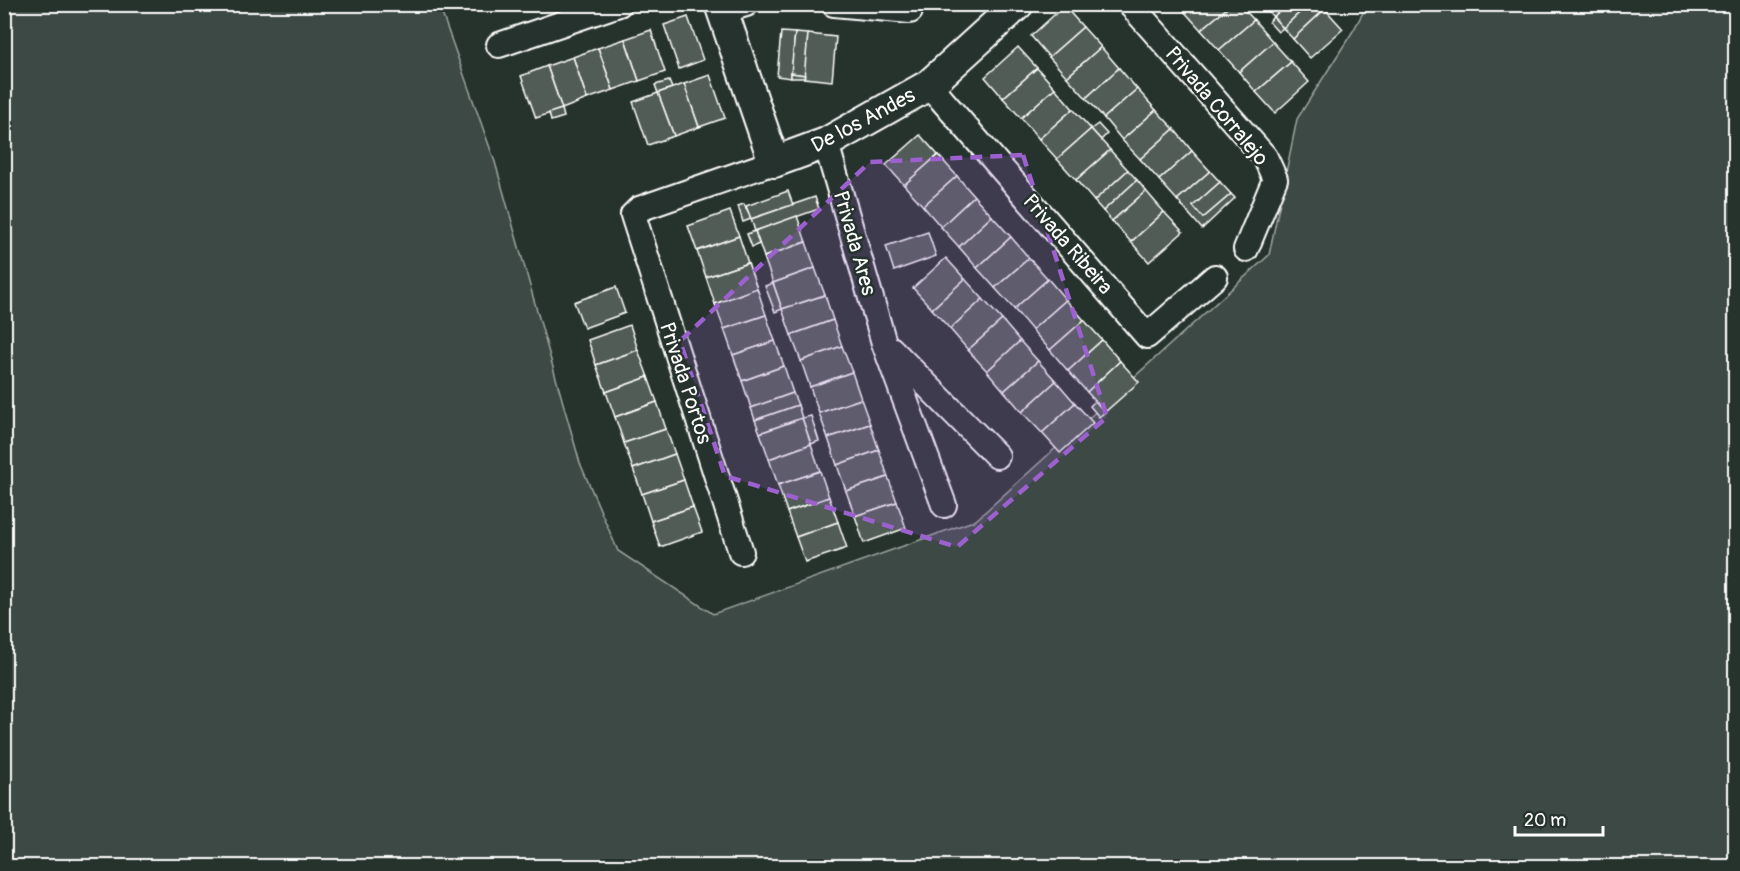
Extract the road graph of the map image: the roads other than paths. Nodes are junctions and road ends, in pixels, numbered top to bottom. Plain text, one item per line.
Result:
1 (619, 4) edge
2 (834, 4) edge
3 (1018, 4) edge
4 (1130, 4) edge
5 (729, 7) edge
6 (910, 11) dead end
7 (499, 45) dead end
8 (929, 85) junction
9 (826, 143) junction
10 (774, 162) junction
11 (1246, 249) dead end
12 (1215, 277) dead end
13 (884, 343) junction
14 (997, 456) dead end
15 (944, 505) dead end
16 (741, 552) dead end

1 - 7 street
2 - 6 street
3 - 8 street, De los Andes
4 - 11 street, Privada Corralejo
5 - 10 street
8 - 9 street, De los Andes
8 - 12 street, Privada Ribeira
9 - 10 street, De los Andes
9 - 13 street, Privada Ares
10 - 16 street, Privada Portos
13 - 14 street, Privada Ares
13 - 15 street, Privada Ares

